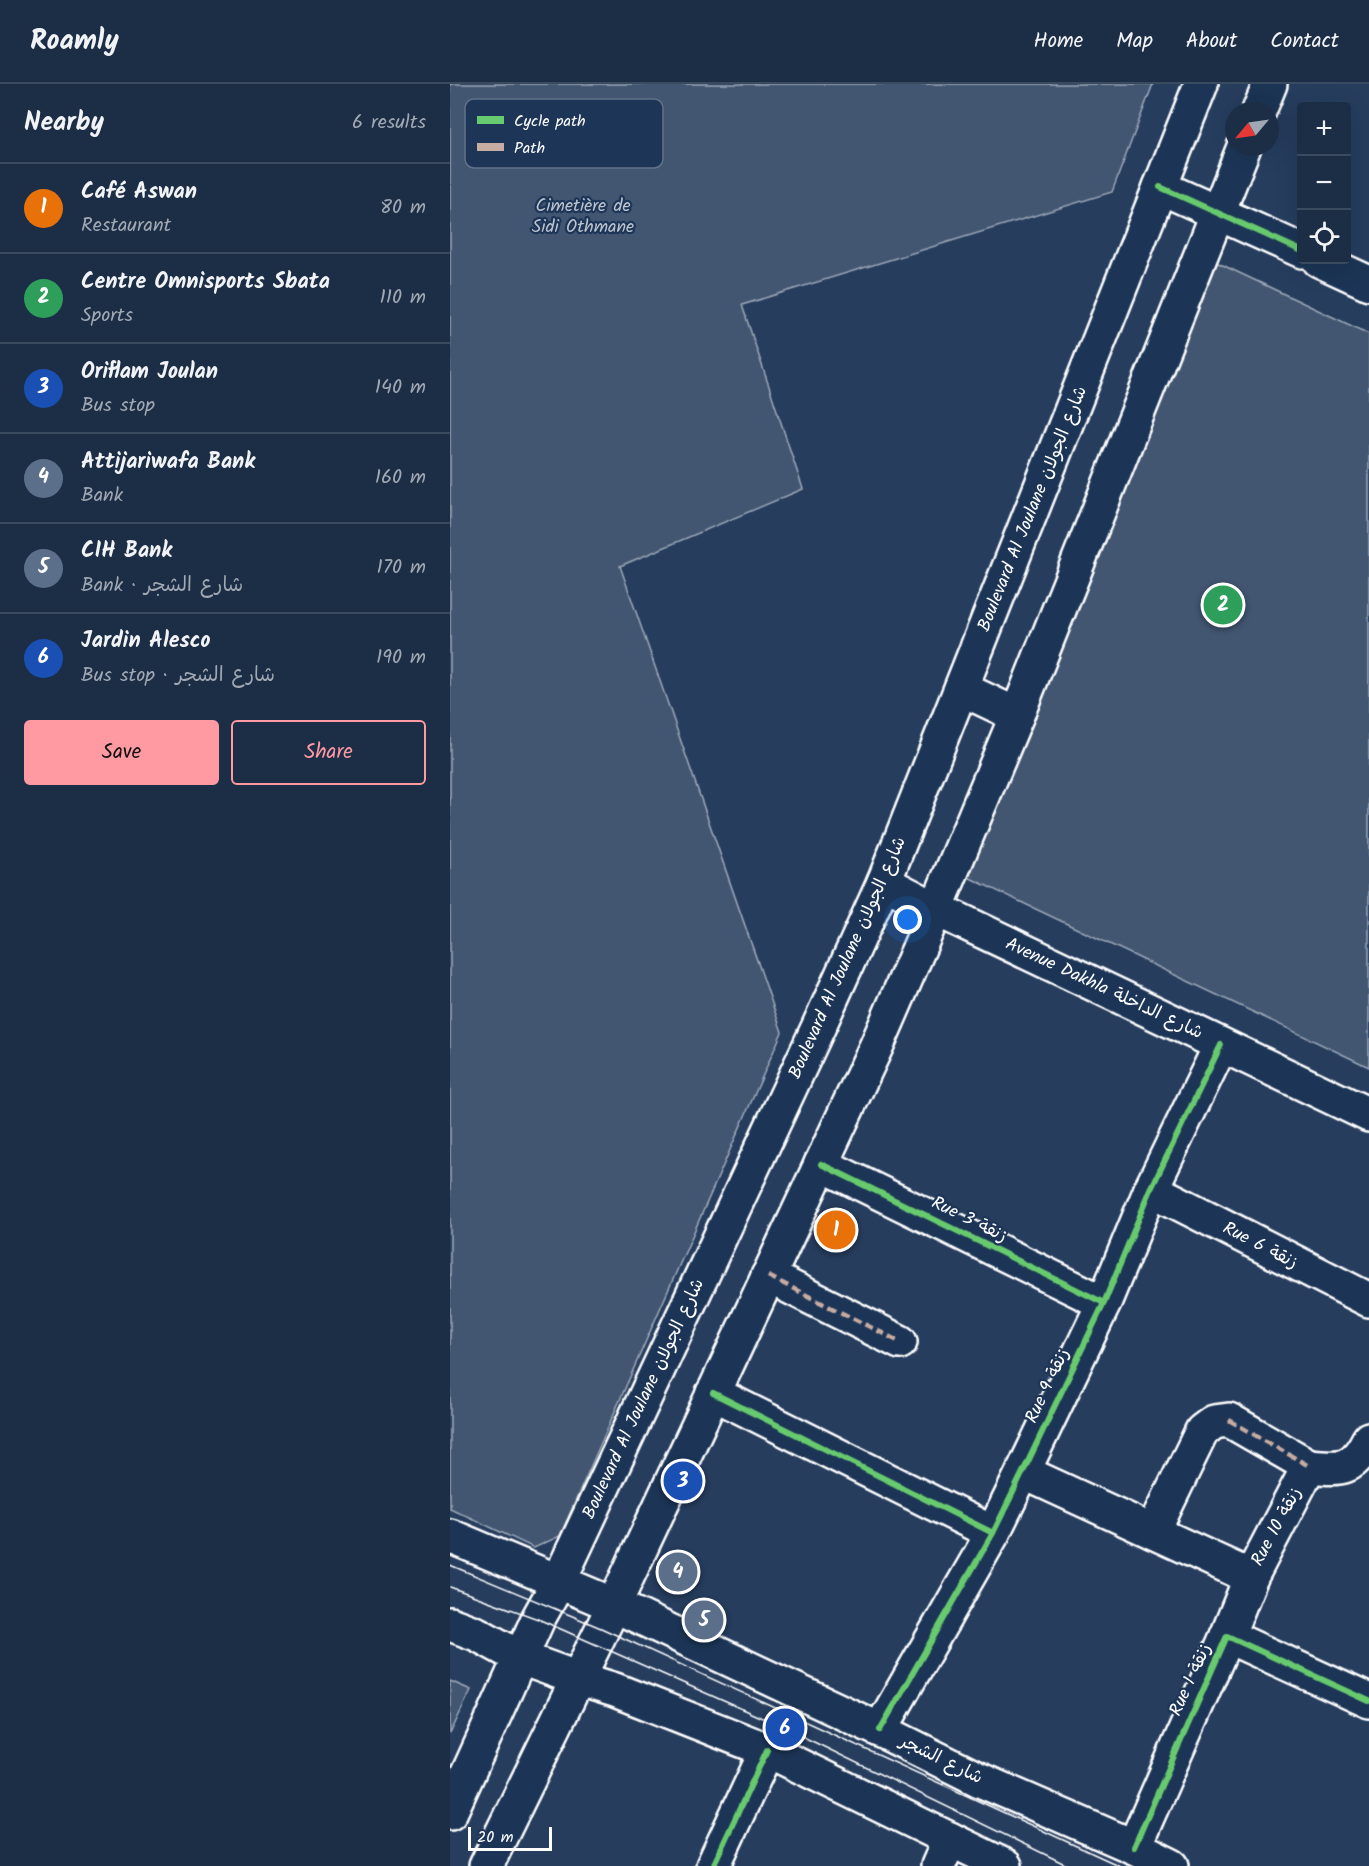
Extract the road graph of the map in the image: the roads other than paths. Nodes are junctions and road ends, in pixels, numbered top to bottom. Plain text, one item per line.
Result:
1 (1201, 84) edge
2 (1270, 84) edge
3 (1263, 102) edge
4 (1240, 156) edge
5 (1160, 187) junction
6 (1218, 212) junction
7 (1297, 249) edge
8 (1328, 264) edge
9 (1369, 283) edge
10 (962, 689) junction
11 (1017, 715) junction
12 (884, 882) junction
13 (936, 909) junction
14 (1221, 1045) junction
15 (1369, 1115) edge
16 (821, 1164) junction
17 (1151, 1190) junction
18 (768, 1276) junction
19 (1369, 1300) edge
20 (1104, 1303) junction
21 (900, 1342) dead end
22 (713, 1393) junction
23 (1363, 1448) edge
24 (1309, 1466) junction
25 (1023, 1472) junction
26 (1153, 1532) junction
27 (993, 1533) junction
28 (450, 1536) edge
29 (1251, 1577) junction
30 (558, 1583) junction
31 (614, 1605) junction
32 (450, 1624) edge
33 (1227, 1636) junction
34 (521, 1658) junction
35 (576, 1678) junction
36 (1369, 1701) edge
37 (880, 1730) junction
38 (767, 1750) junction
39 (450, 1813) edge
40 (1134, 1847) junction
41 (944, 1853) edge
42 (486, 1866) edge
43 (713, 1866) edge
44 (1005, 1866) edge
45 (1172, 1866) edge

1 - 5 main road, Boulevard Al Joulane شارع الجولان
2 - 3 main road
4 - 6 main road
5 - 6 main road
5 - 10 main road, Boulevard Al Joulane شارع الجولان
6 - 7 main road
6 - 11 main road
8 - 9 main road
10 - 11 main road
10 - 12 main road, Boulevard Al Joulane شارع الجولان
11 - 13 main road
12 - 13 main road, Avenue Dakhla شارع الداخلة
12 - 30 main road, Boulevard Al Joulane شارع الجولان
13 - 14 main road, Avenue Dakhla شارع الداخلة
13 - 16 main road
14 - 15 main road, Avenue Dakhla شارع الداخلة
14 - 17 main road, Rue 9 زنقة
16 - 18 main road
16 - 20 main road, Rue 3 زنقة
17 - 19 main road, Rue 6 زنقة
17 - 20 main road, Rue 9 زنقة
18 - 21 main road
18 - 22 main road
20 - 25 main road, Rue 9 زنقة
22 - 27 main road
22 - 31 main road
23 - 24 main road, Rue 10 زنقة
24 - 26 main road
24 - 29 main road, Rue 10 زنقة
25 - 26 main road
25 - 27 main road, Rue 9 زنقة
26 - 29 main road
27 - 37 main road, Rue 9 زنقة
28 - 30 main road, شارع الشجر
29 - 33 main road, Rue 10 زنقة
30 - 31 main road, شارع الشجر
30 - 34 main road, Boulevard Al Joulane شارع الجولان
31 - 35 main road
31 - 37 main road, شارع الشجر
32 - 34 main road
33 - 36 main road, Rue 1 زنقة
33 - 40 main road, Rue 1 زنقة
34 - 35 main road
34 - 39 main road, Boulevard Al Joulane شارع الجولان
35 - 38 main road
35 - 42 main road
37 - 40 main road, شارع الشجر
38 - 41 main road
38 - 43 main road
40 - 45 main road, شارع الشجر
41 - 44 main road

